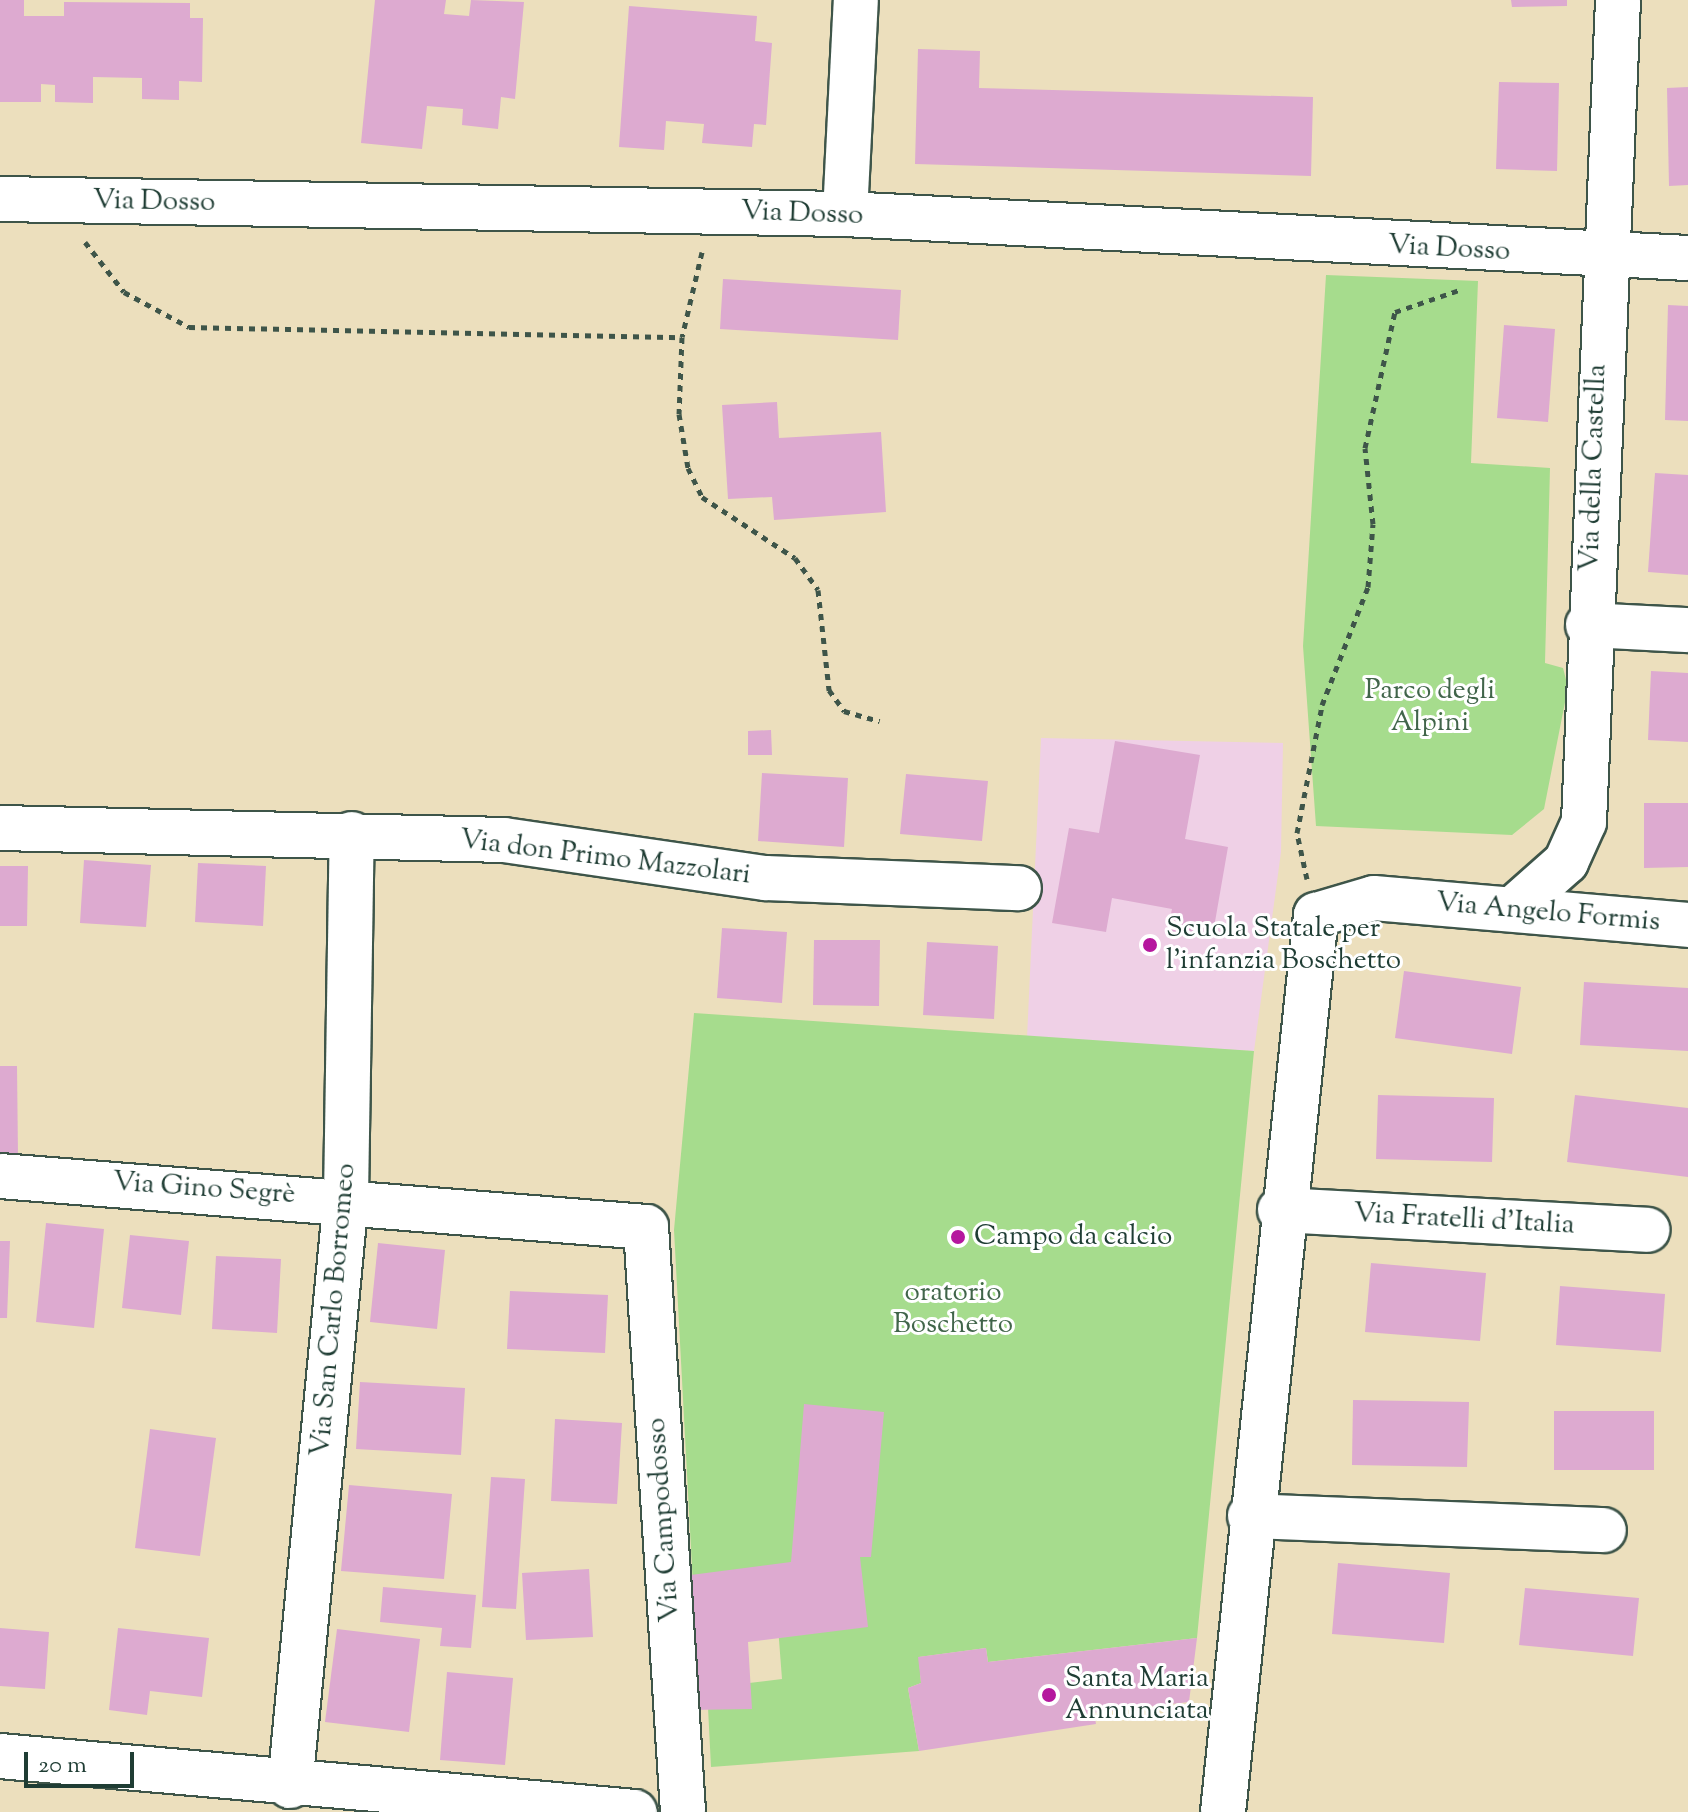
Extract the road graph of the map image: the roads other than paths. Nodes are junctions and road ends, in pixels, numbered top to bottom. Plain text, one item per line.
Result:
1 (856, 0) edge
2 (1618, 0) edge
3 (0, 199) edge
4 (845, 214) junction
5 (1603, 254) junction
6 (1688, 258) edge
7 (1588, 625) junction
8 (1688, 630) edge
9 (0, 828) edge
10 (352, 834) junction
11 (1019, 888) dead end
12 (1513, 909) junction
13 (1688, 925) edge
14 (0, 1176) edge
15 (346, 1198) junction
16 (1280, 1210) junction
17 (646, 1227) joint
18 (1647, 1230) dead end
19 (1250, 1516) junction
20 (1604, 1530) dead end
21 (0, 1756) edge
22 (290, 1786) junction
23 (635, 1812) edge
24 (683, 1812) edge
25 (1223, 1812) edge

1 - 4 street
2 - 5 street, Via della Castella
3 - 4 street, Via Dosso
4 - 5 street, Via Dosso
5 - 6 street, Via Dosso
5 - 7 street, Via della Castella
7 - 8 street
7 - 12 street, Via della Castella
9 - 10 street, Via don Primo Mazzolari
10 - 11 street, Via don Primo Mazzolari
10 - 15 street, Via San Carlo Borromeo
12 - 13 street, Via Angelo Formis
12 - 16 street, Via Angelo Formis
14 - 15 street, Via Gino Segrè
15 - 17 street, Via Gino Segrè
15 - 22 street, Via San Carlo Borromeo
16 - 18 street, Via Fratelli d'Italia
16 - 19 street
17 - 24 street, Via Campodosso
19 - 20 street
19 - 25 street
21 - 22 street
22 - 23 street

